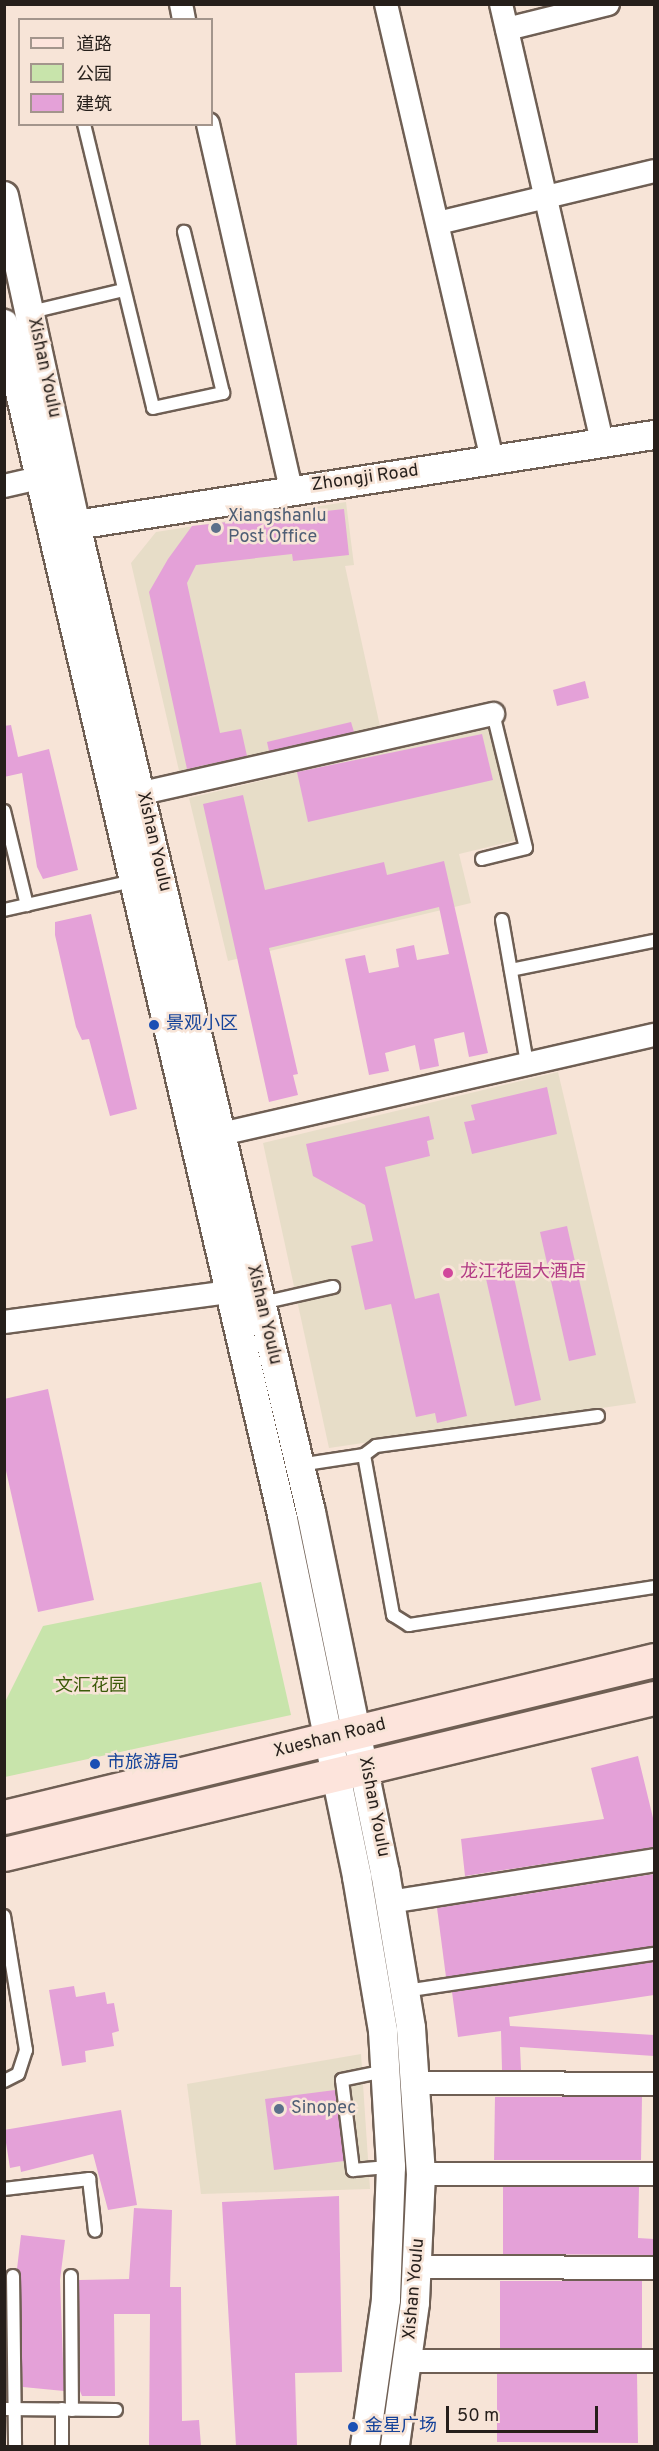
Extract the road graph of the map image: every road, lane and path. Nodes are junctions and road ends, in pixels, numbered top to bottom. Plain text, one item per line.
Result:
1 (386, 4) edge
2 (501, 4) edge
3 (608, 4) edge
4 (507, 29) junction
5 (84, 126) edge
6 (208, 126) edge
7 (654, 171) edge
8 (4, 196) edge
9 (547, 197) junction
10 (438, 223) junction
11 (184, 232) dead end
12 (123, 290) junction
13 (31, 312) junction
14 (4, 324) edge
15 (654, 435) edge
16 (602, 443) junction
17 (492, 461) junction
18 (40, 478) junction
19 (4, 486) edge
20 (291, 490) junction
21 (76, 525) junction
22 (493, 714) joint
23 (142, 793) junction
24 (4, 811) edge
25 (482, 859) dead end
26 (133, 881) junction
27 (27, 905) junction
28 (4, 910) edge
29 (502, 920) dead end
30 (654, 941) edge
31 (511, 970) junction
32 (654, 1035) edge
33 (527, 1063) junction
34 (221, 1134) junction
35 (333, 1287) dead end
36 (228, 1292) junction
37 (260, 1303) junction
38 (4, 1322) edge
39 (598, 1416) dead end
40 (364, 1455) junction
41 (299, 1465) junction
42 (654, 1587) edge
43 (654, 1660) edge
44 (654, 1698) edge
45 (344, 1736) junction
46 (352, 1771) junction
47 (4, 1817) edge
48 (4, 1854) edge
49 (654, 1860) edge
50 (390, 1902) junction
51 (4, 1916) edge
52 (654, 1954) edge
53 (405, 1991) junction
54 (387, 2071) junction
55 (4, 2081) edge
56 (417, 2083) junction
57 (654, 2084) edge
58 (392, 2167) junction
59 (421, 2174) junction
60 (654, 2174) edge
61 (4, 2189) edge
62 (95, 2231) dead end
63 (418, 2267) junction
64 (654, 2268) edge
65 (14, 2276) dead end
66 (71, 2276) dead end
67 (408, 2361) junction
68 (654, 2361) edge
69 (10, 2409) edge
70 (67, 2410) junction
71 (116, 2410) dead end
72 (15, 2446) edge
73 (62, 2446) edge
74 (365, 2446) edge
75 (395, 2446) edge

1 - 10 street
2 - 4 street
3 - 4 street
4 - 9 street
5 - 12 lane
6 - 20 street
7 - 9 street
8 - 13 street, Xishan Youlu
9 - 10 street
9 - 16 street
10 - 17 street
11 - 12 lane
12 - 13 lane
13 - 21 street, Xishan Youlu
14 - 18 street, Xishan Youlu
15 - 16 street, Zhongji Road
16 - 17 street, Zhongji Road
17 - 20 street, Zhongji Road
18 - 19 street
18 - 26 street, Xishan Youlu
20 - 21 street, Zhongji Road
21 - 23 street, Xishan Youlu
22 - 23 street
22 - 25 lane
23 - 34 street, Xishan Youlu
24 - 27 lane
26 - 27 lane
26 - 36 street, Xishan Youlu
27 - 28 lane
29 - 31 lane
30 - 31 lane
31 - 33 lane
32 - 33 street
33 - 34 street
34 - 37 street, Xishan Youlu
35 - 37 lane
36 - 38 street
36 - 45 street, Xishan Youlu
37 - 41 street, Xishan Youlu
39 - 40 lane
40 - 41 lane
40 - 42 lane
41 - 45 street, Xishan Youlu
43 - 45 main road, Xueshan Road
44 - 46 main road, Xueshan Road
45 - 46 street, Xishan Youlu
45 - 47 main road, Xueshan Road
46 - 48 main road, Xueshan Road
46 - 50 street, Xishan Youlu
46 - 54 street, Xishan Youlu
49 - 50 street
50 - 53 street, Xishan Youlu
51 - 55 lane
52 - 53 lane
53 - 56 street, Xishan Youlu
54 - 58 street, Xishan Youlu
54 - 58 lane
56 - 57 street
56 - 59 street, Xishan Youlu
58 - 74 street, Xishan Youlu
59 - 60 street
59 - 63 street, Xishan Youlu
61 - 62 lane
63 - 64 street
63 - 67 street, Xishan Youlu
65 - 69 lane
66 - 70 lane
67 - 68 street
67 - 75 street, Xishan Youlu
69 - 70 lane
69 - 72 lane
70 - 71 lane
70 - 73 lane

